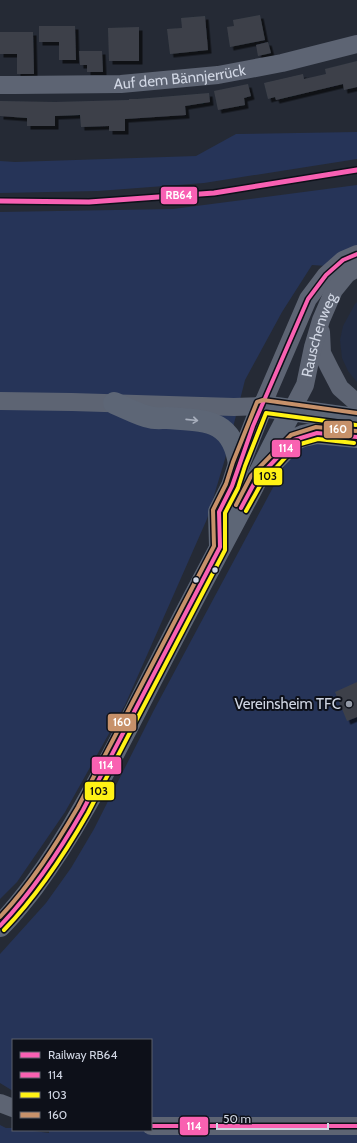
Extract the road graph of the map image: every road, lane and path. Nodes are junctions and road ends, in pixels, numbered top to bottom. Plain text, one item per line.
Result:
1 (357, 44) edge
2 (0, 85) edge
3 (357, 254) edge
4 (357, 268) edge
5 (321, 320) junction
6 (0, 401) edge
7 (114, 403) junction
8 (357, 403) edge
9 (262, 406) junction
10 (292, 410) junction
11 (357, 419) edge
12 (357, 438) edge
13 (239, 464) junction
14 (256, 480) junction
15 (220, 547) junction
16 (0, 926) edge
17 (0, 1103) edge
18 (12, 1108) edge
19 (152, 1126) edge
20 (357, 1126) edge

1 - 2 street, Auf dem Bännjerrück
3 - 9 street, Rauschenweg
4 - 5 street, Rauschenweg
5 - 8 street
5 - 10 street, Rauschenweg
6 - 7 street
7 - 9 street
7 -> 13 main road
9 - 10 main road
9 - 13 main road
10 - 11 main road
10 - 14 main road
12 - 14 main road
13 - 15 main road
14 - 15 main road
15 - 16 main road
17 - 18 street
19 - 20 street

